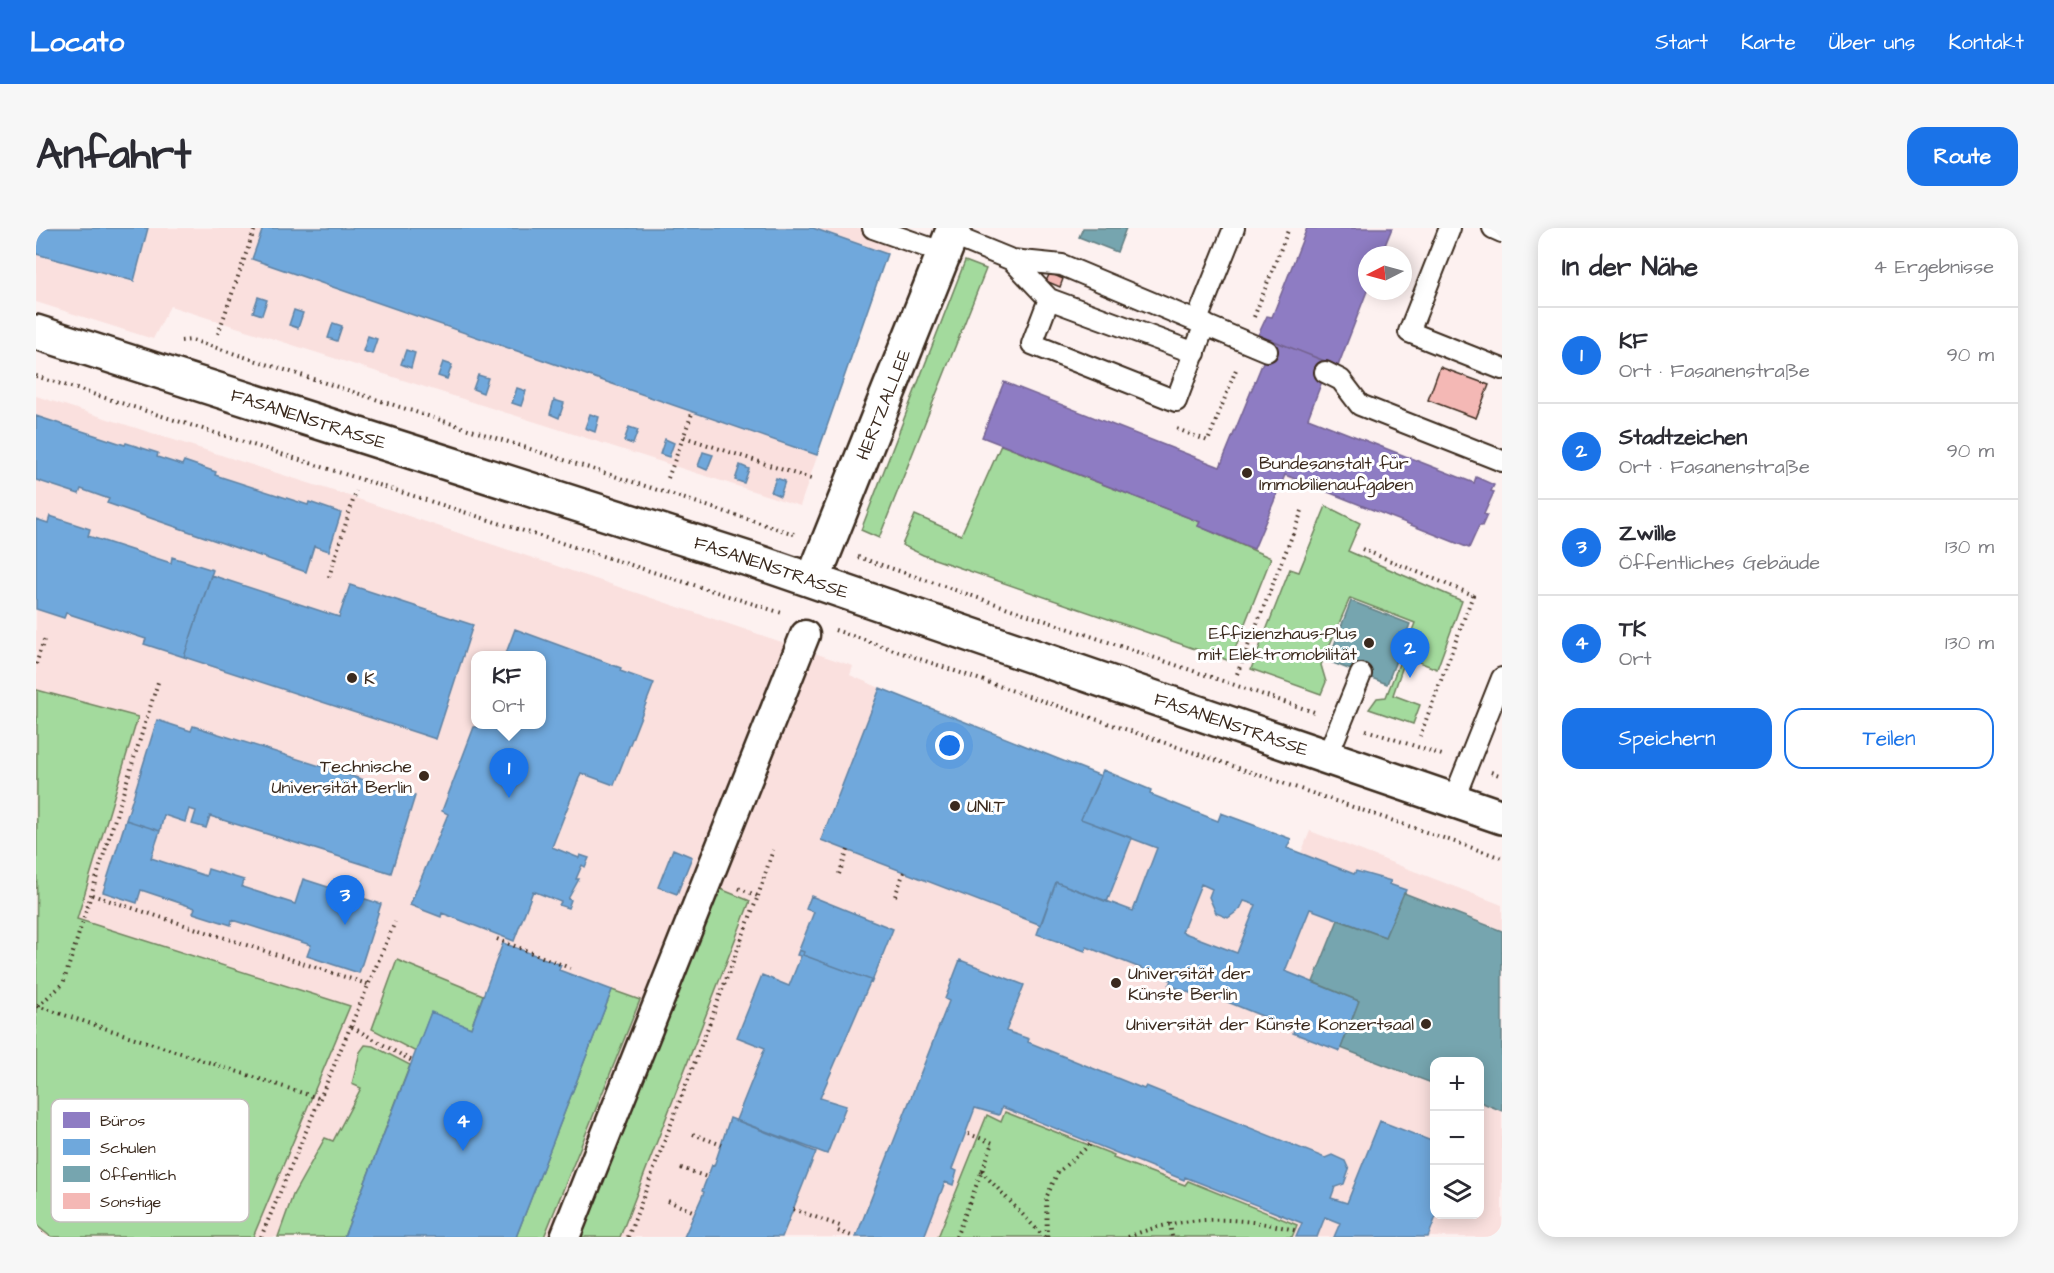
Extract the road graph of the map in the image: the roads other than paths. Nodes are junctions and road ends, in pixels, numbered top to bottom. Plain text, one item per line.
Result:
1 (873, 228) edge
2 (1234, 228) edge
3 (1450, 228) edge
4 (1493, 228) edge
5 (1502, 232) edge
6 (950, 239) edge
7 (1012, 260) junction
8 (1049, 299) junction
9 (1201, 322) junction
10 (36, 332) edge
11 (1267, 351) dead end
12 (1195, 353) junction
13 (1502, 369) edge
14 (1325, 372) dead end
15 (1502, 461) edge
16 (813, 580) junction
17 (807, 626) road end
18 (1361, 674) dead end
19 (1502, 678) edge
20 (1327, 757) junction
21 (1453, 801) junction
22 (1502, 817) edge
23 (565, 1237) edge

1 - 6 lane
2 - 9 lane
3 - 13 lane
4 - 5 lane
6 - 7 lane
6 - 16 street, HERTZALLEE
7 - 8 lane
7 - 9 lane
8 - 12 lane
8 - 12 lane
9 - 11 lane
9 - 12 lane
10 - 16 street, FASANENSTRASSE
14 - 15 lane
16 - 20 street, FASANENSTRASSE
17 - 23 street
18 - 20 lane
19 - 21 lane
20 - 21 street, FASANENSTRASSE
21 - 22 street, FASANENSTRASSE

